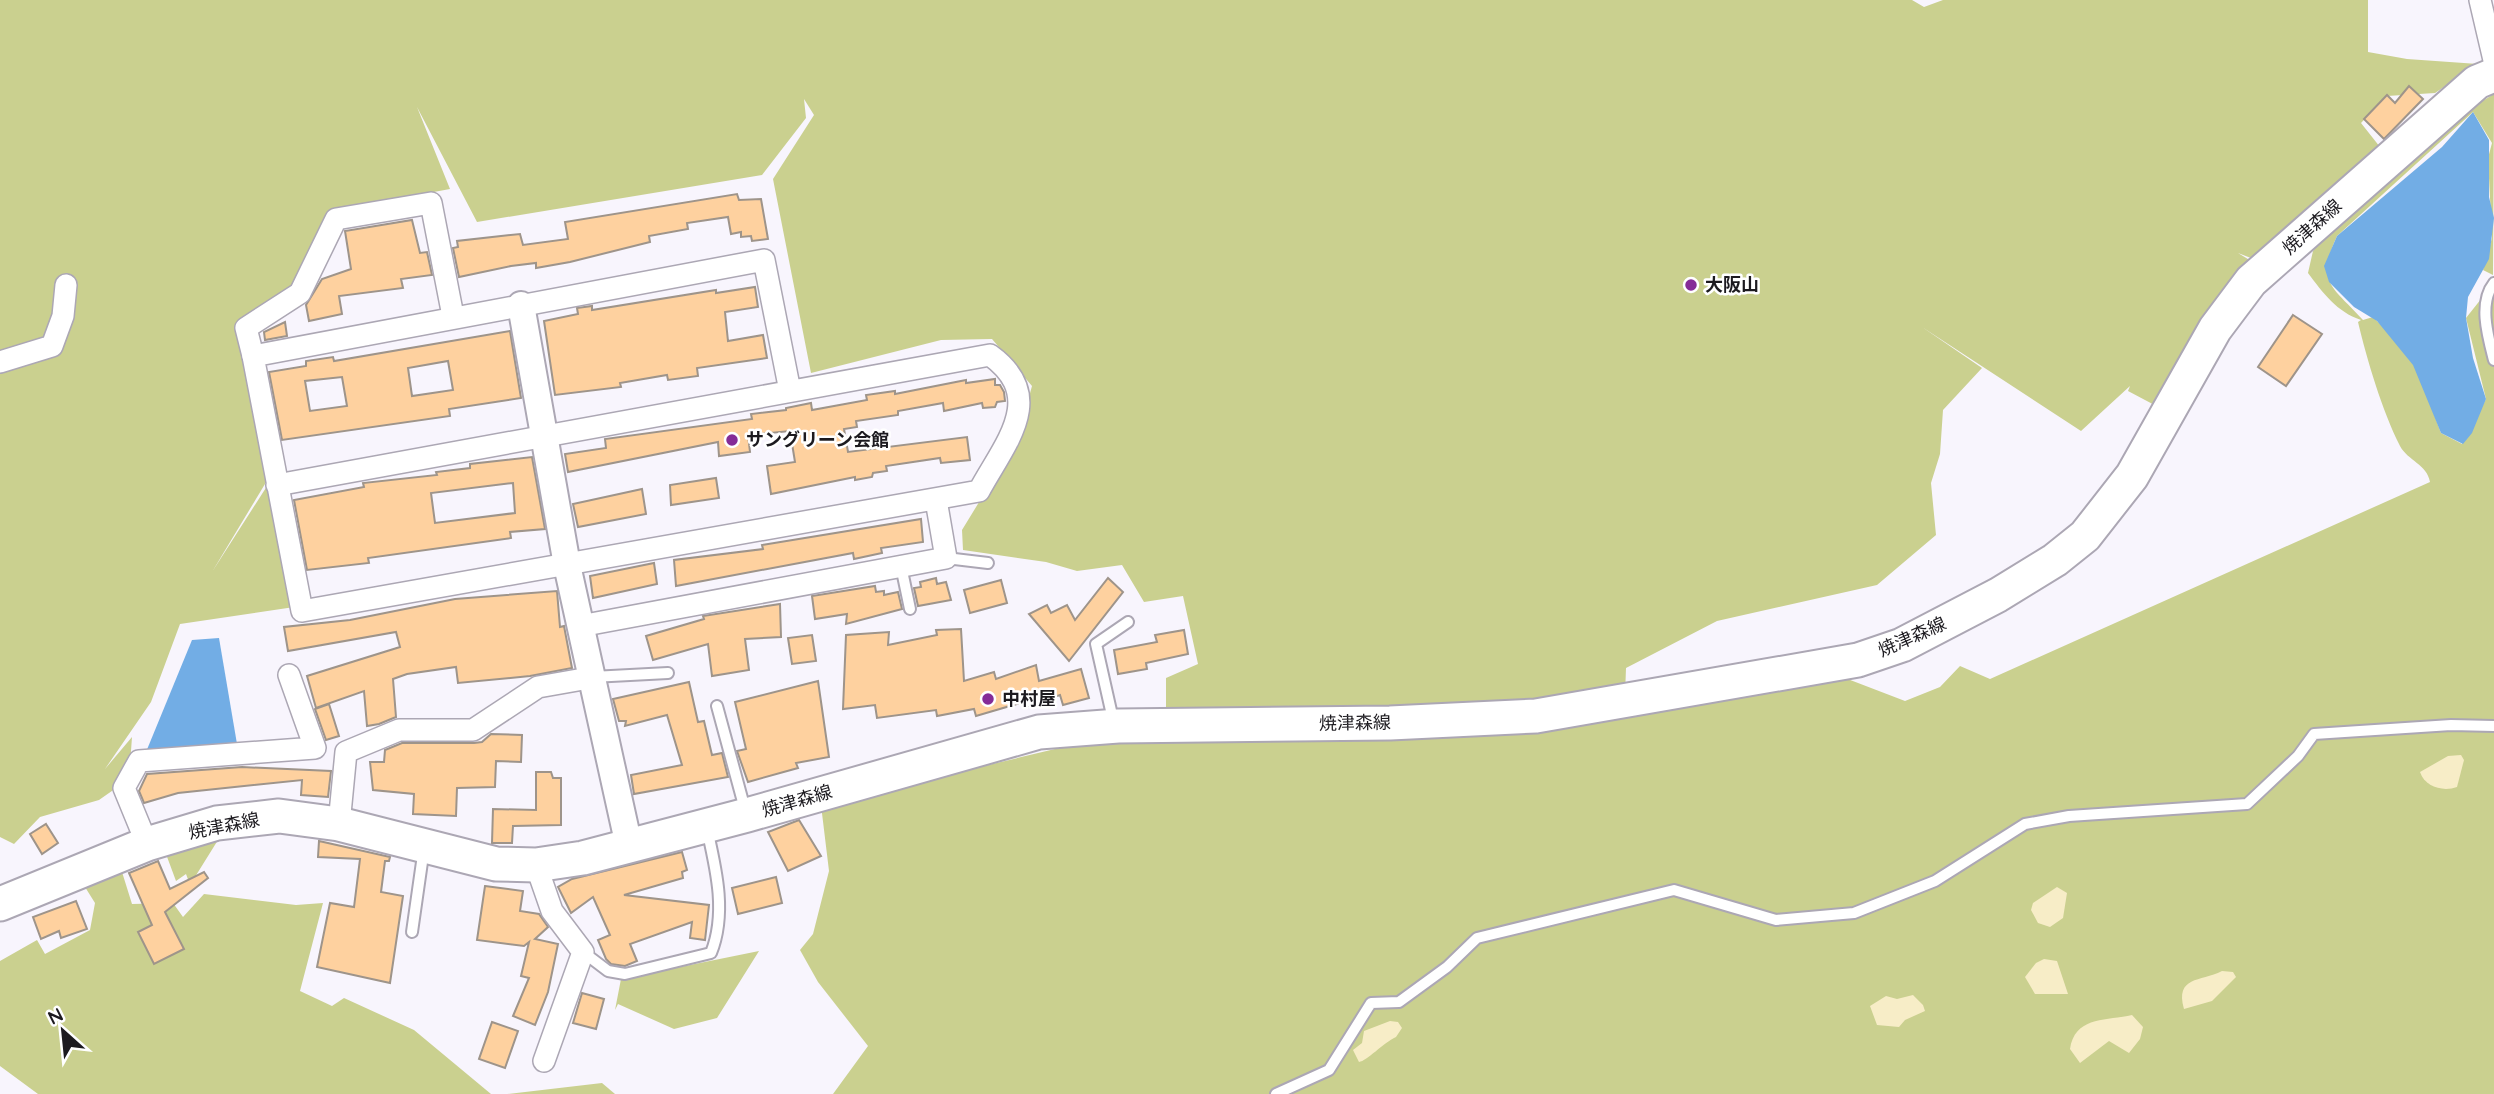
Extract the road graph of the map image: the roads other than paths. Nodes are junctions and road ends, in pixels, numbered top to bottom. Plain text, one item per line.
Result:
1 (2480, 0) edge
2 (2494, 60) edge
3 (2494, 75) edge
4 (2494, 283) edge
5 (66, 285) dead end
6 (521, 305) junction
7 (453, 316) junction
8 (253, 356) junction
9 (2494, 360) edge
10 (0, 362) edge
11 (790, 391) junction
12 (543, 437) junction
13 (277, 485) junction
14 (936, 500) junction
15 (946, 558) junction
16 (988, 563) dead end
17 (566, 565) junction
18 (901, 566) junction
19 (910, 609) dead end
20 (1128, 622) dead end
21 (580, 626) junction
22 (668, 673) dead end
23 (289, 675) dead end
24 (589, 678) junction
25 (717, 706) dead end
26 (1114, 726) junction
27 (2494, 726) edge
28 (747, 816) junction
29 (339, 824) junction
30 (707, 826) junction
31 (147, 844) junction
32 (425, 845) junction
33 (629, 846) junction
34 (536, 865) junction
35 (0, 904) edge
36 (412, 932) dead end
37 (583, 952) junction
38 (544, 1060) dead end
39 (1276, 1094) edge

1 - 2 street
3 - 26 main road, 焼津森線
4 - 9 lane
5 - 10 street
6 - 7 street
6 - 11 street
6 - 12 street
7 - 8 street
7 - 8 street
8 - 13 street
11 - 12 street
11 - 14 street
12 - 13 street
12 - 17 street
13 - 17 street
14 - 15 street
14 - 17 street
15 - 16 lane
15 - 18 street
17 - 21 street
18 - 19 lane
18 - 21 street
20 - 26 lane
21 - 24 street
22 - 24 lane
23 - 31 street
24 - 29 street
24 - 33 street
25 - 28 lane
26 - 28 main road, 焼津森線
27 - 39 lane
28 - 30 main road, 焼津森線
29 - 31 main road, 焼津森線
29 - 32 main road, 焼津森線
30 - 33 main road, 焼津森線
30 - 37 lane
31 - 35 main road, 焼津森線
32 - 34 main road, 焼津森線
32 - 36 lane
33 - 34 main road, 焼津森線
34 - 37 street
37 - 38 street

